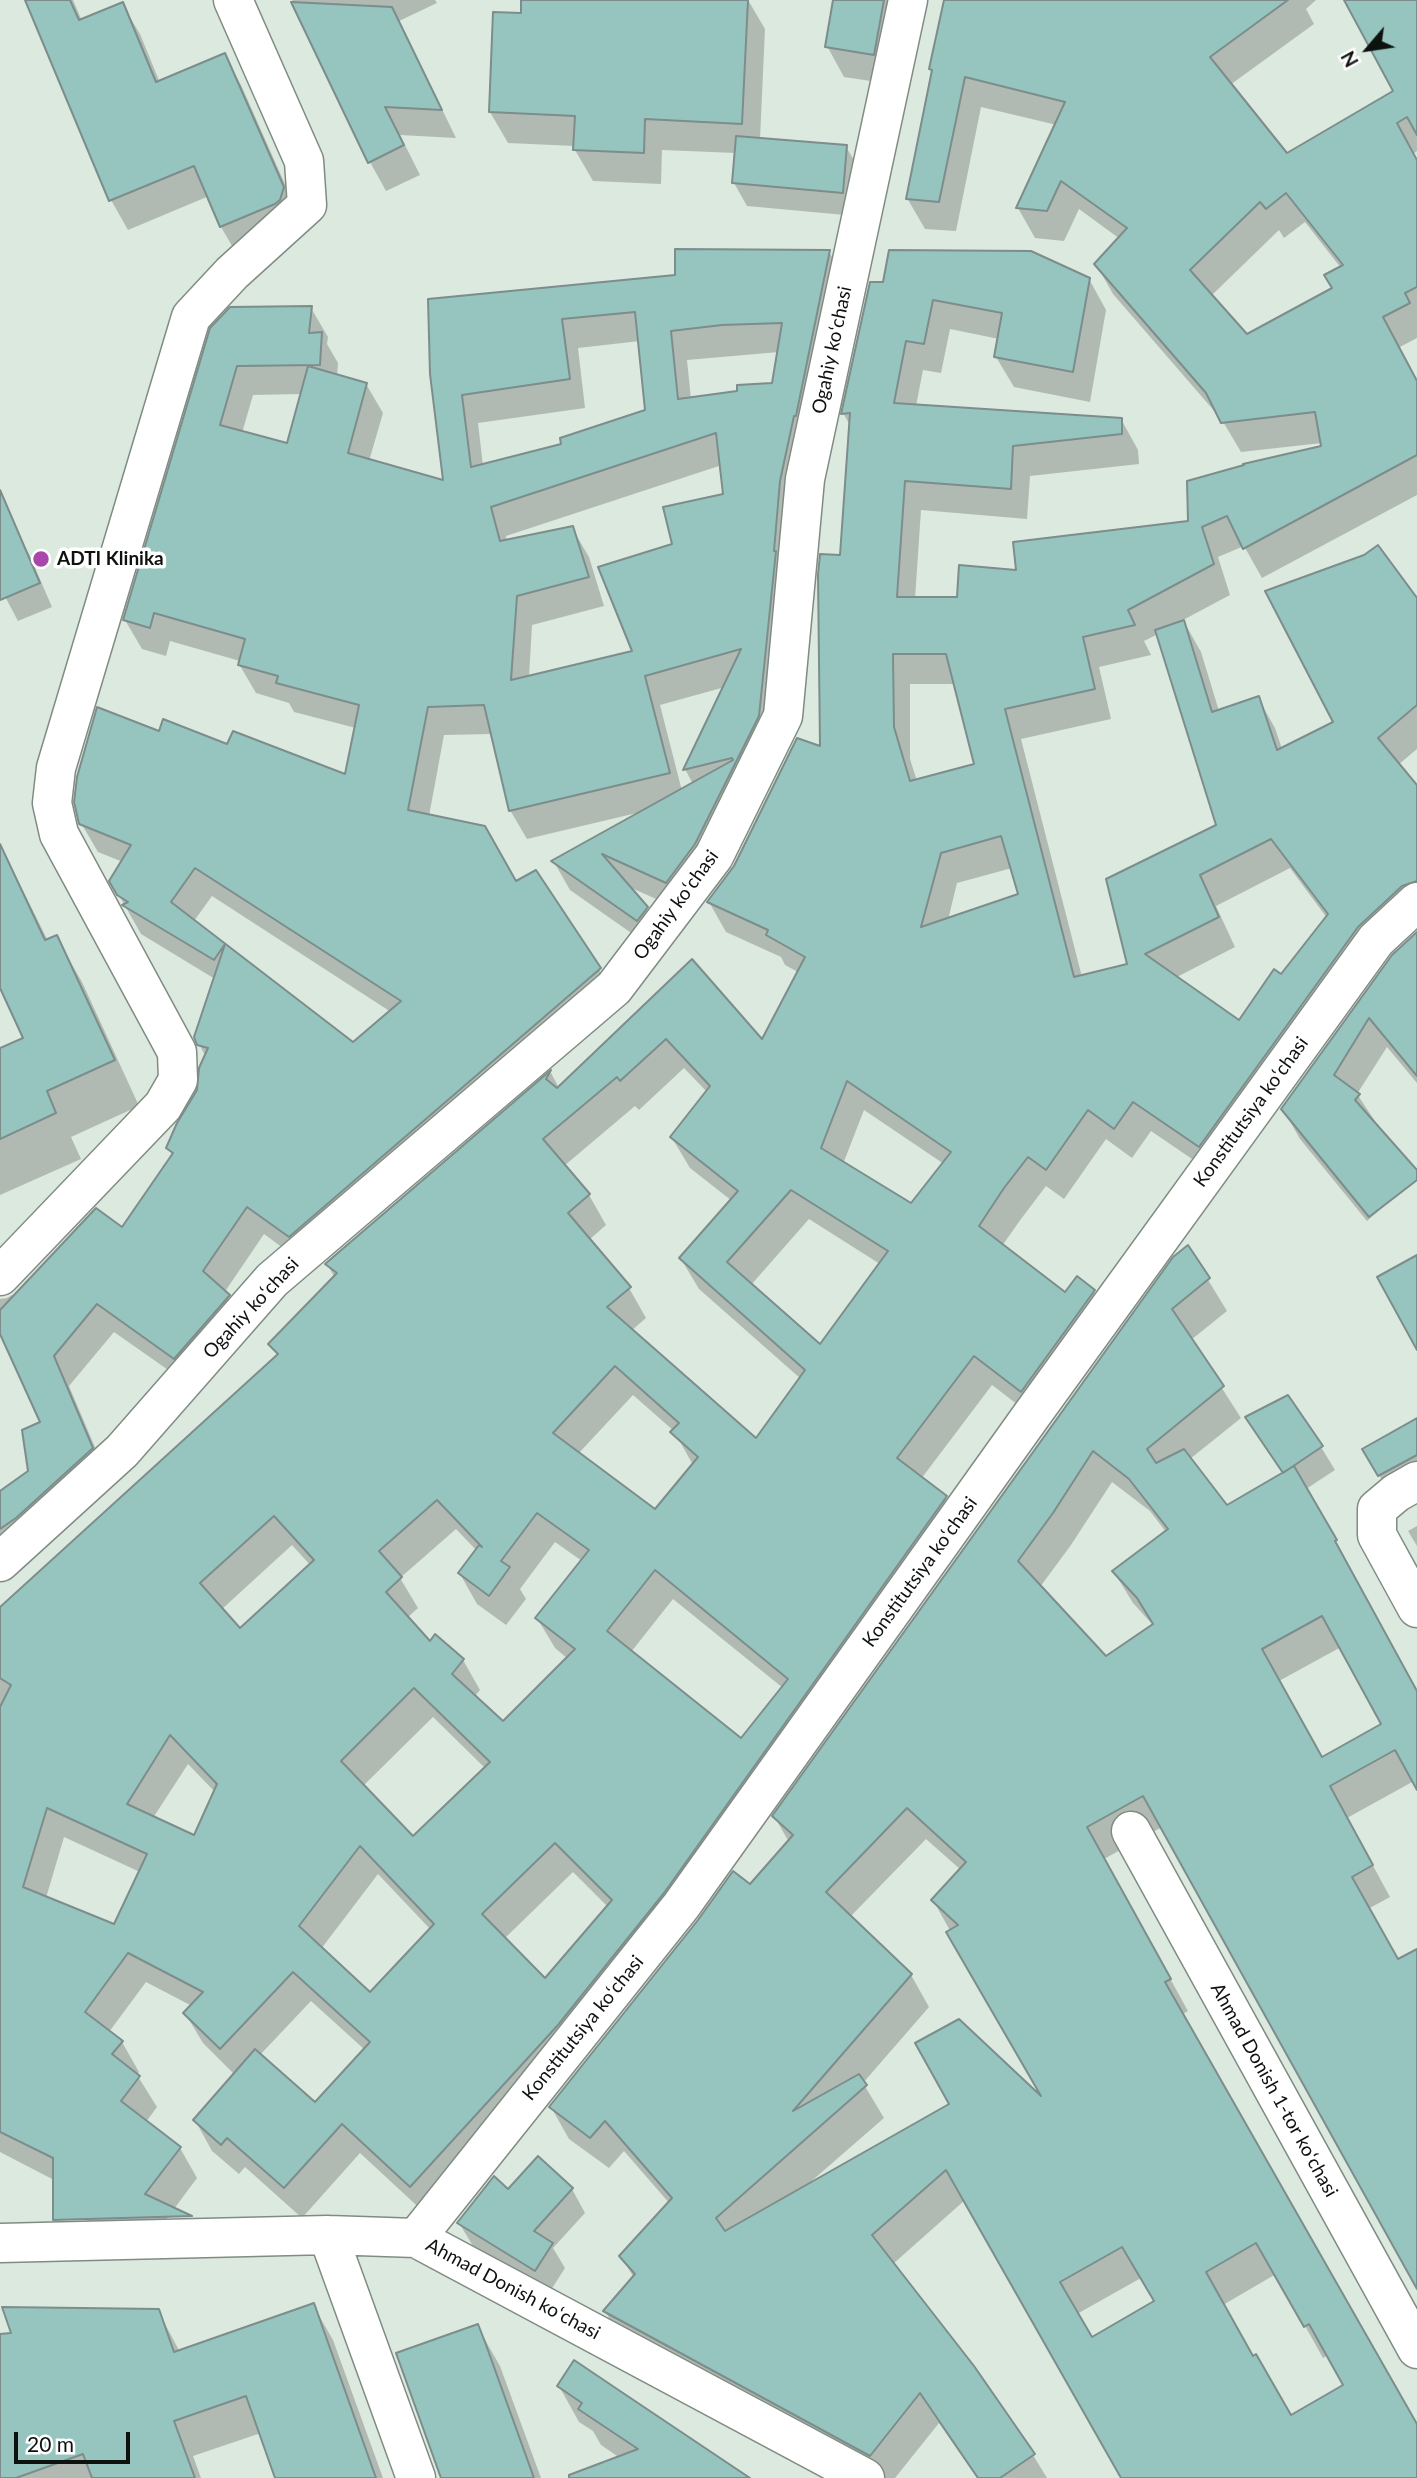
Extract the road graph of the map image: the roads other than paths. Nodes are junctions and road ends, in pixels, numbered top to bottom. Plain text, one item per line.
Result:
1 (233, 0) edge
2 (908, 0) edge
3 (1417, 902) edge
4 (0, 1276) edge
5 (1417, 1481) edge
6 (0, 1562) edge
7 (1417, 1608) edge
8 (1131, 1831) dead end
9 (328, 2235) junction
10 (416, 2238) junction
11 (0, 2243) edge
12 (1417, 2349) edge
13 (416, 2478) edge
14 (865, 2478) edge

1 - 4 street
2 - 6 street, Ogahiy koʻchasi
3 - 10 street, Konstitutsiya koʻchasi
5 - 7 street
8 - 12 street, Ahmad Donish 1-tor koʻchasi
9 - 10 street, Ahmad Donish koʻchasi
9 - 11 street, Ahmad Donish koʻchasi
9 - 13 street
10 - 14 street, Ahmad Donish koʻchasi

